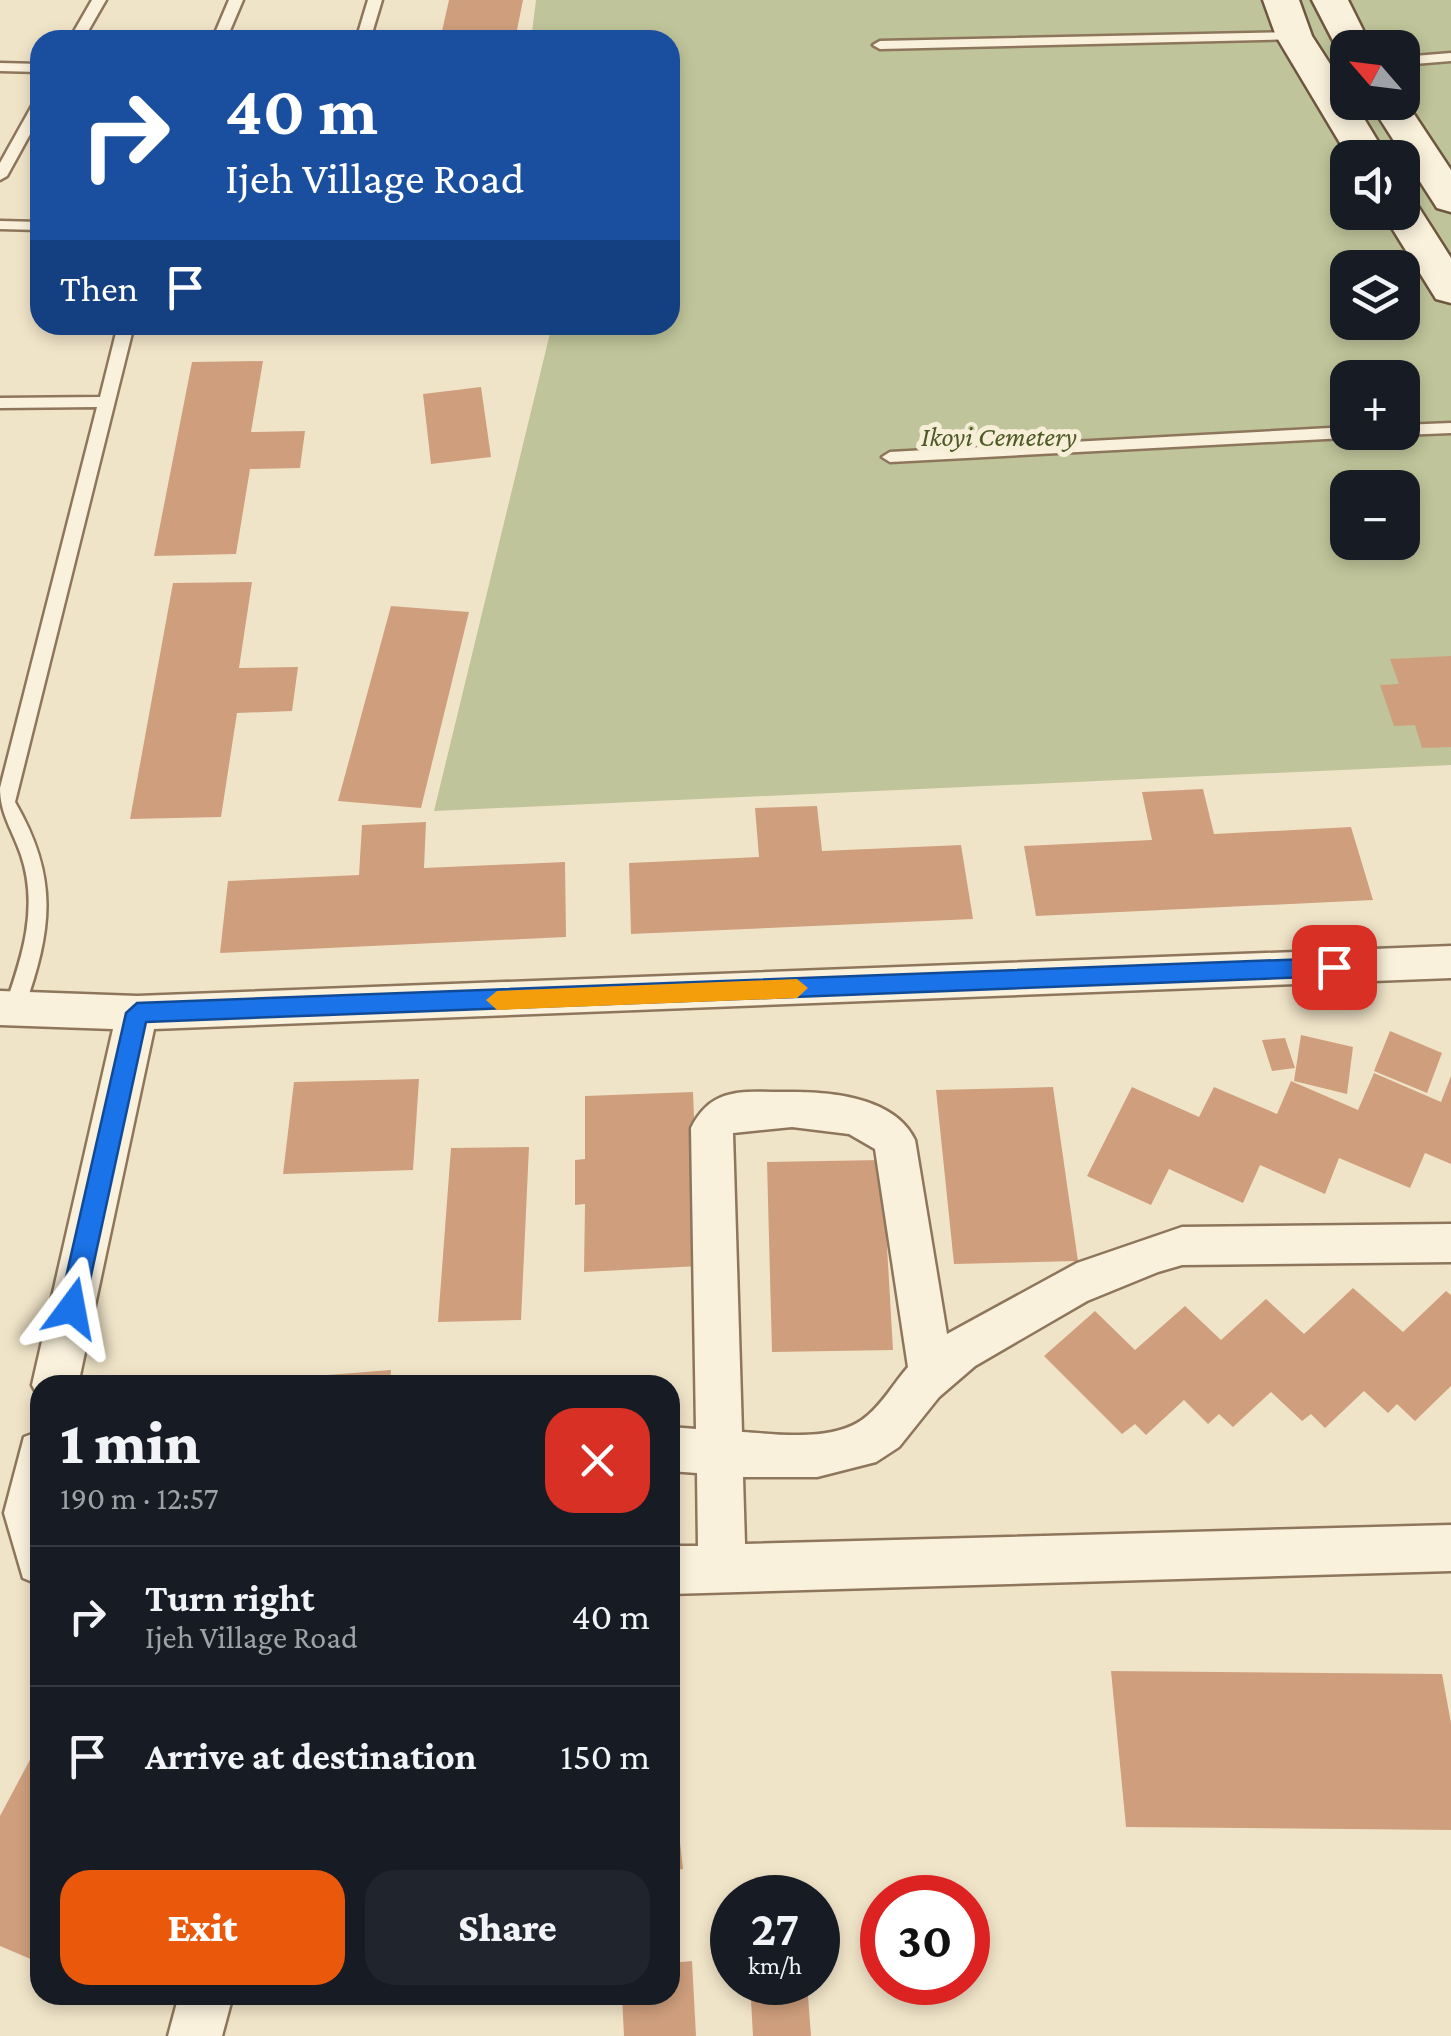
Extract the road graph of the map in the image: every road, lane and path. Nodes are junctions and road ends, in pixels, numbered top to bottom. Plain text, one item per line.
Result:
1 (99, 0) edge
2 (236, 0) edge
3 (375, 0) edge
4 (1281, 0) edge
5 (1330, 0) edge
6 (82, 30) edge
7 (223, 30) edge
8 (366, 30) edge
9 (1345, 30) edge
10 (1294, 36) junction
11 (880, 45) dead end
12 (1451, 57) edge
13 (1420, 60) edge
14 (0, 67) edge
15 (30, 68) edge
16 (1400, 120) edge
17 (30, 122) edge
18 (1358, 140) edge
19 (0, 176) edge
20 (1451, 200) edge
21 (0, 225) edge
22 (30, 226) edge
23 (1413, 230) edge
24 (1451, 290) edge
25 (124, 335) edge
26 (108, 402) junction
27 (0, 403) edge
28 (1451, 428) edge
29 (1420, 429) edge
30 (1330, 434) edge
31 (890, 457) dead end
32 (3, 799) edge
33 (1451, 962) edge
34 (7, 1008) edge
35 (137, 1013) junction
36 (1451, 1243) edge
37 (931, 1373) junction
38 (57, 1375) edge
39 (680, 1450) edge
40 (722, 1452) junction
41 (30, 1499) edge
42 (30, 1524) edge
43 (1451, 1548) edge
44 (722, 1568) junction
45 (680, 1570) edge
46 (203, 2005) edge
47 (195, 2036) edge

1 - 6 lane
2 - 7 lane
3 - 8 lane
4 - 10 main road
5 - 9 main road
10 - 11 lane
10 - 18 main road
12 - 13 lane
14 - 15 lane
16 - 20 main road
17 - 19 lane
21 - 22 lane
23 - 24 main road
25 - 26 lane
26 - 27 lane
26 - 32 lane
28 - 29 lane
30 - 31 lane
32 - 34 lane
33 - 35 street
34 - 35 street
35 - 38 street
36 - 37 street
37 - 40 street
37 - 40 street
39 - 40 street
40 - 44 street
41 - 42 street
43 - 44 street
44 - 45 street
46 - 47 street

